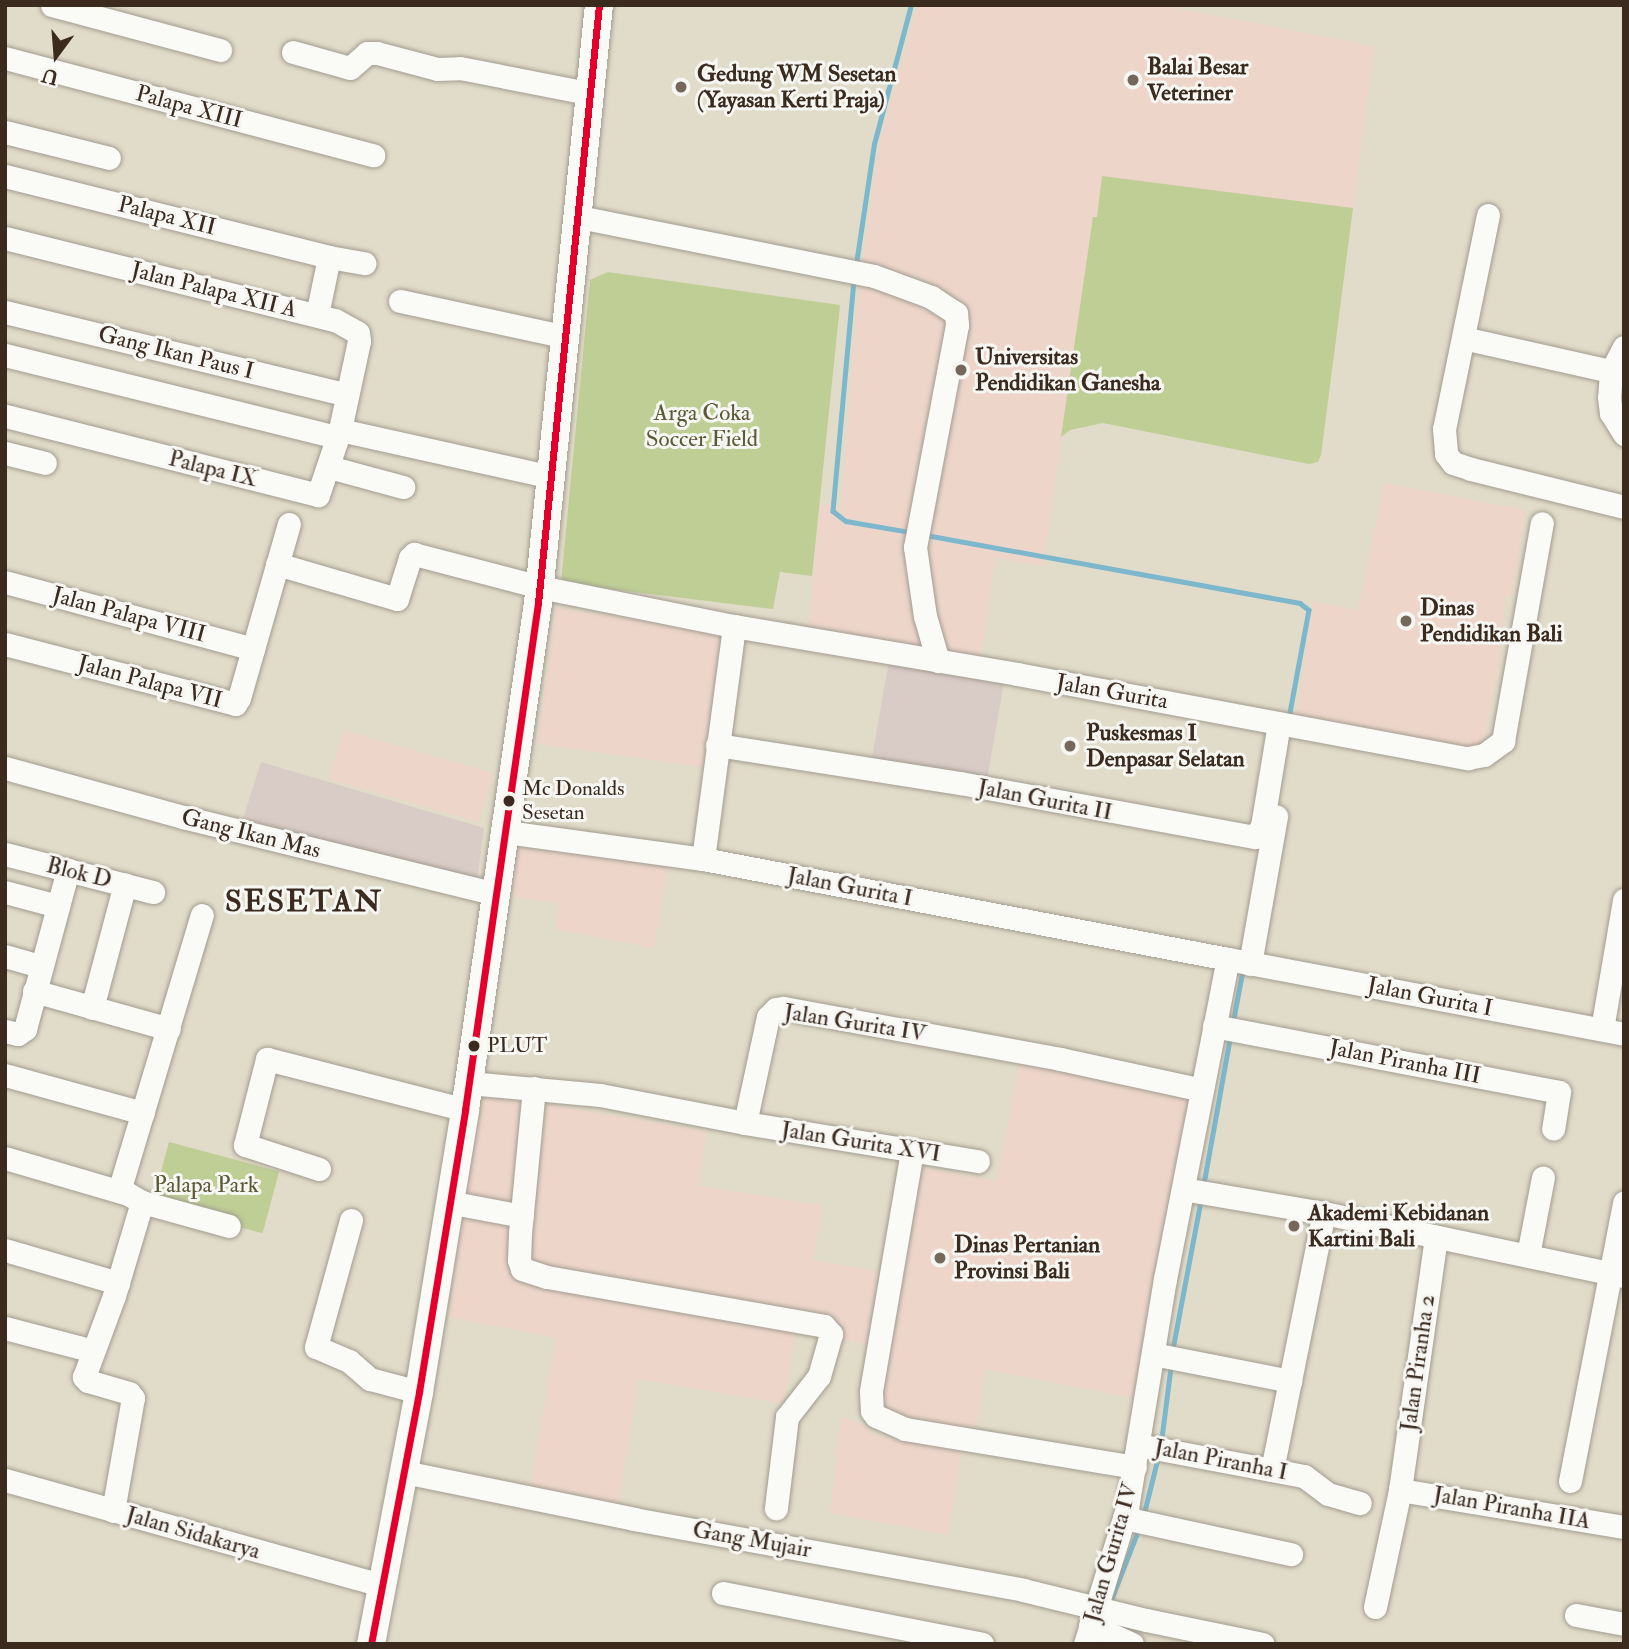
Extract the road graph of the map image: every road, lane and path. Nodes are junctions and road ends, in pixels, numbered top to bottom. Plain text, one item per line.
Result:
1 (52, 5) edge
2 (598, 5) edge
3 (220, 50) dead end
4 (293, 52) dead end
5 (5, 58) edge
6 (588, 93) junction
7 (5, 132) edge
8 (373, 155) dead end
9 (108, 158) dead end
10 (5, 176) edge
11 (1488, 215) dead end
12 (579, 217) junction
13 (5, 238) edge
14 (330, 257) junction
15 (364, 263) dead end
16 (400, 301) dead end
17 (5, 312) edge
18 (317, 315) junction
19 (567, 337) junction
20 (1462, 338) junction
21 (1624, 347) edge
22 (5, 355) edge
23 (1611, 372) junction
24 (347, 395) junction
25 (5, 416) edge
26 (338, 434) junction
27 (1624, 434) edge
28 (5, 453) edge
29 (44, 463) dead end
30 (330, 467) junction
31 (552, 477) junction
32 (403, 488) dead end
33 (1624, 507) edge
34 (1542, 523) dead end
35 (289, 524) dead end
36 (277, 564) junction
37 (5, 582) edge
38 (540, 587) junction
39 (734, 626) junction
40 (5, 644) edge
41 (253, 649) junction
42 (938, 661) junction
43 (1286, 724) junction
44 (717, 745) junction
45 (5, 768) edge
46 (1271, 813) junction
47 (506, 832) junction
48 (5, 854) edge
49 (702, 859) junction
50 (68, 870) junction
51 (125, 884) junction
52 (5, 892) edge
53 (153, 892) dead end
54 (497, 894) junction
55 (1624, 900) edge
56 (58, 906) junction
57 (202, 915) dead end
58 (5, 956) edge
59 (1240, 962) junction
60 (41, 966) junction
61 (34, 991) junction
62 (92, 1009) junction
63 (1225, 1028) junction
64 (169, 1029) junction
65 (5, 1031) edge
66 (1613, 1031) edge
67 (5, 1075) edge
68 (534, 1088) junction
69 (1202, 1090) junction
70 (467, 1097) junction
71 (143, 1113) junction
72 (745, 1123) junction
73 (1553, 1129) dead end
74 (912, 1151) junction
75 (5, 1158) edge
76 (978, 1161) dead end
77 (319, 1170) dead end
78 (1543, 1177) dead end
79 (119, 1191) junction
80 (1195, 1191) junction
81 (142, 1202) junction
82 (448, 1202) junction
83 (1624, 1202) edge
84 (1324, 1213) junction
85 (522, 1216) junction
86 (351, 1220) dead end
87 (229, 1226) dead end
88 (1436, 1237) junction
89 (5, 1250) edge
90 (1528, 1255) junction
91 (1616, 1274) edge
92 (118, 1283) junction
93 (5, 1328) edge
94 (93, 1352) junction
95 (1163, 1356) junction
96 (1290, 1381) junction
97 (419, 1392) junction
98 (1138, 1452) junction
99 (1272, 1470) junction
100 (404, 1472) junction
101 (5, 1480) edge
102 (1570, 1480) dead end
103 (1400, 1490) junction
104 (1360, 1503) dead end
105 (776, 1508) dead end
106 (113, 1511) junction
107 (1126, 1519) junction
108 (1624, 1527) edge
109 (1290, 1554) dead end
110 (382, 1585) junction
111 (723, 1593) dead end
112 (1375, 1607) dead end
113 (1576, 1615) dead end
114 (1097, 1619) edge
115 (1624, 1624) edge
116 (371, 1644) edge
117 (982, 1644) edge
118 (1132, 1644) edge
119 (1263, 1644) edge

1 - 3 street
2 - 6 main road
4 - 6 street
5 - 8 street, Palapa XIII
6 - 12 main road
7 - 9 street
10 - 14 street, Palapa XII
11 - 20 street
12 - 19 main road
12 - 42 street
13 - 18 street, Jalan Palapa XII A
14 - 15 street, Palapa XII
14 - 18 street
16 - 19 street
17 - 24 street, Gang Ikan Paus I
18 - 24 street, Jalan Palapa XII A
19 - 31 main road
20 - 23 street
20 - 33 street
21 - 23 street
22 - 26 street
23 - 27 street
24 - 26 street, Palapa IX
25 - 30 street, Palapa IX
26 - 30 street, Palapa IX
26 - 31 street
28 - 29 street
30 - 32 street
31 - 38 main road
34 - 43 street, Jalan Gurita
35 - 36 street, Jalan Palapa VII
36 - 38 street, Jalan Gurita
36 - 41 street, Jalan Palapa VII
37 - 41 street, Jalan Palapa VIII
38 - 39 street, Jalan Gurita
38 - 47 main road
39 - 42 street, Jalan Gurita
39 - 44 street
40 - 41 street, Jalan Palapa VII
42 - 43 street, Jalan Gurita
43 - 46 street, Jalan Gurita II
44 - 46 street, Jalan Gurita II
44 - 49 street
45 - 54 street, Gang Ikan Mas
46 - 59 street, Jalan Gurita IV
47 - 49 street, Jalan Gurita I
47 - 54 main road
48 - 50 street, Blok D
49 - 59 street, Jalan Gurita I
50 - 51 street, Blok D
50 - 56 street
51 - 53 street, Blok D
51 - 62 street
52 - 56 street
54 - 70 main road
55 - 66 street
56 - 60 street
57 - 64 street
58 - 60 street
59 - 63 street, Jalan Gurita IV
59 - 66 street, Jalan Gurita I
60 - 61 street
61 - 62 street
61 - 65 street
62 - 64 street
63 - 69 street, Jalan Gurita IV
63 - 73 street, Jalan Piranha III
64 - 71 street
67 - 71 street
68 - 70 street
68 - 72 street
68 - 85 street
69 - 72 street, Jalan Gurita IV
69 - 80 street, Jalan Gurita IV
70 - 77 street
70 - 82 main road
71 - 79 street
72 - 74 street, Jalan Gurita XVI
74 - 76 street, Jalan Gurita XVI
74 - 98 street, Jalan Piranha I
75 - 79 street
78 - 90 street
79 - 81 street
80 - 84 street
80 - 95 street, Jalan Gurita IV
81 - 87 street
81 - 92 street
82 - 85 street
82 - 97 main road
83 - 91 street
84 - 88 street
84 - 96 street
85 - 105 street
86 - 97 street
88 - 90 street
88 - 103 street, Jalan Piranha 2
89 - 92 street
90 - 91 street
91 - 102 street
92 - 94 street
93 - 94 street
94 - 106 street
95 - 96 street
95 - 98 street, Jalan Gurita IV
96 - 99 street
97 - 100 main road
98 - 99 street, Jalan Piranha I
98 - 107 street, Jalan Gurita IV
99 - 104 street, Jalan Piranha I
100 - 110 main road
100 - 114 street, Gang Mujair
101 - 106 street, Jalan Sidakarya
103 - 108 street, Jalan Piranha IIA
103 - 112 street, Jalan Piranha 2
106 - 110 street, Jalan Sidakarya
107 - 109 street
107 - 114 street, Jalan Gurita IV
110 - 116 main road
111 - 117 street
113 - 115 street
114 - 118 street
114 - 119 street

